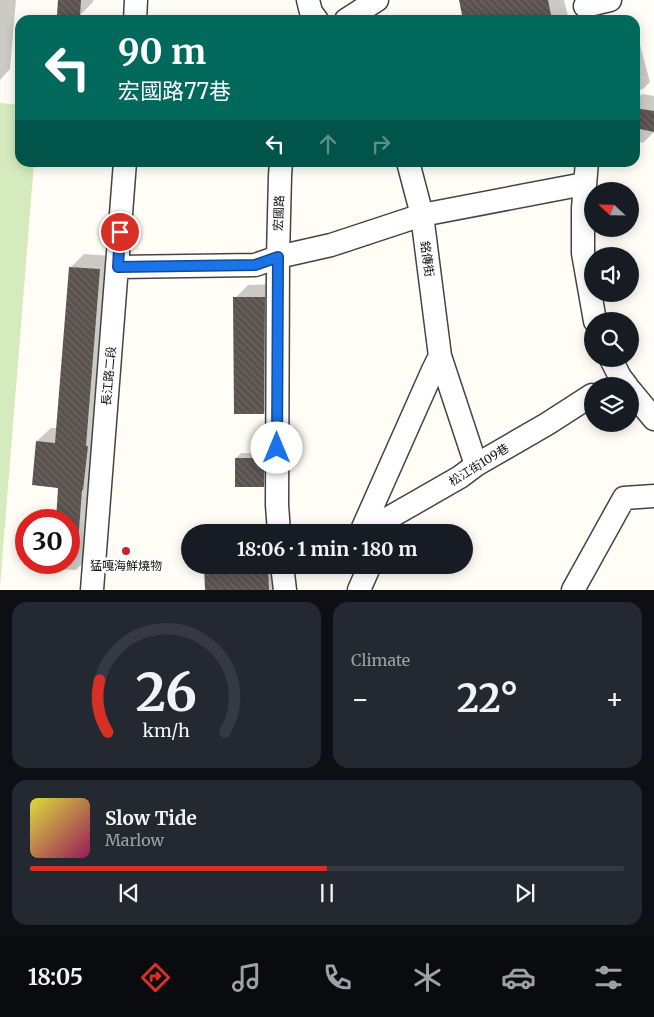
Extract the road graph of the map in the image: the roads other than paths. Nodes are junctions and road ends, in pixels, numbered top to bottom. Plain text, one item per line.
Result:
1 (136, 0) edge
2 (308, 0) edge
3 (377, 0) edge
4 (610, 0) edge
5 (584, 9) edge
6 (135, 15) edge
7 (313, 15) edge
8 (354, 15) edge
9 (125, 167) edge
10 (281, 167) edge
11 (409, 167) edge
12 (585, 173) edge
13 (422, 215) junction
14 (278, 257) junction
15 (118, 267) junction
16 (594, 312) edge
17 (440, 356) junction
18 (584, 400) edge
19 (639, 402) edge
20 (654, 419) edge
21 (476, 465) junction
22 (654, 496) edge
23 (406, 509) junction
24 (278, 524) edge
25 (366, 524) edge
26 (378, 524) edge
27 (396, 524) edge
28 (283, 574) edge
29 (366, 574) edge
30 (92, 590) edge
31 (285, 590) edge
32 (359, 590) edge
33 (573, 590) edge

1 - 6 street
2 - 7 street
3 - 8 street
4 - 5 street
9 - 15 street, 長江路二段
10 - 14 street, 宏國路
11 - 13 street, 銘傳街
12 - 13 street
12 - 16 street
13 - 14 street
13 - 17 street, 銘傳街
14 - 15 street
14 - 24 street, 宏國路
15 - 30 street, 長江路二段
17 - 21 street, 銘傳街
17 - 25 street
18 - 21 street, 松江街109巷
19 - 20 street
21 - 23 street, 松江街109巷
22 - 33 street
23 - 26 street, 松江街109巷
23 - 27 street
28 - 31 street
29 - 32 street

